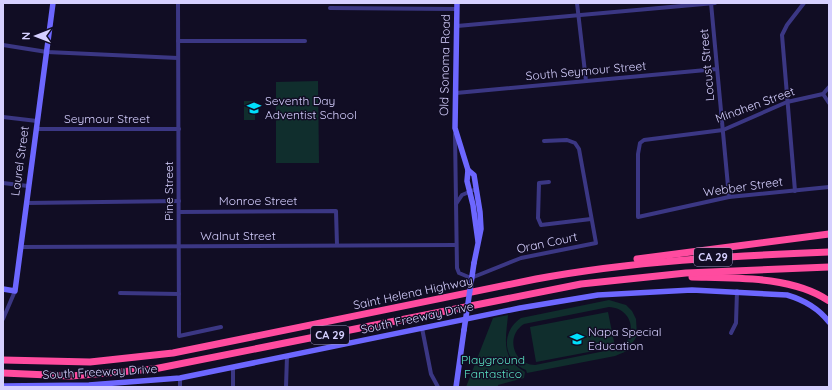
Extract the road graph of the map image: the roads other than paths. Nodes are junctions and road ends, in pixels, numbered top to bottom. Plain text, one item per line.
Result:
1 (53, 3) edge
2 (178, 3) edge
3 (357, 3) edge
4 (577, 3) edge
5 (711, 3) edge
6 (715, 3) edge
7 (804, 3) edge
8 (457, 6) edge
9 (330, 8) dead end
10 (357, 8) junction
11 (578, 15) junction
12 (457, 26) junction
13 (178, 41) junction
14 (305, 41) dead end
15 (3, 45) edge
16 (47, 52) junction
17 (178, 58) junction
18 (717, 69) junction
19 (586, 82) junction
20 (829, 87) edge
21 (456, 93) junction
22 (822, 94) junction
23 (787, 102) junction
24 (829, 103) edge
25 (3, 117) edge
26 (37, 121) junction
27 (456, 128) junction
28 (36, 129) junction
29 (179, 129) junction
30 (722, 130) junction
31 (544, 141) dead end
32 (549, 182) dead end
33 (3, 183) edge
34 (28, 186) junction
35 (829, 187) edge
36 (473, 190) junction
37 (795, 191) junction
38 (729, 197) junction
39 (179, 202) junction
40 (26, 203) junction
41 (456, 204) junction
42 (179, 212) junction
43 (638, 217) joint
44 (591, 219) junction
45 (829, 234) edge
46 (337, 245) junction
47 (456, 245) junction
48 (180, 246) junction
49 (22, 247) junction
50 (829, 252) edge
51 (829, 267) edge
52 (598, 268) junction
53 (459, 273) joint
54 (654, 276) junction
55 (3, 290) edge
56 (15, 291) junction
57 (737, 291) junction
58 (120, 293) dead end
59 (179, 294) junction
60 (829, 301) edge
61 (3, 319) edge
62 (829, 322) edge
63 (221, 327) dead end
64 (422, 328) junction
65 (731, 334) dead end
66 (287, 356) junction
67 (3, 360) edge
68 (233, 367) junction
69 (3, 373) edge
70 (180, 378) junction
71 (3, 386) edge
72 (180, 387) edge
73 (233, 387) edge
74 (286, 387) edge
75 (437, 387) edge
76 (456, 387) edge

1 - 16 street, Laurel Street
2 - 13 street, Pine Street
3 - 10 street
4 - 11 street
5 - 6 street
5 - 11 street
5 - 18 street, Locust Street
7 - 23 street
8 - 10 street
8 - 12 street, Old Sonoma Road
9 - 10 street
11 - 12 street
11 - 19 street
12 - 21 street, Old Sonoma Road
13 - 14 street
13 - 17 street, Pine Street
15 - 16 street
16 - 17 street
16 - 26 street, Laurel Street
17 - 29 street, Pine Street
18 - 19 street, South Seymour Street
18 - 30 street, Locust Street
19 - 21 street, South Seymour Street
20 - 22 street
21 - 27 street, Old Sonoma Road
22 - 23 street, Minahen Street
22 - 24 street
23 - 30 street, Minahen Street
23 - 37 street
25 - 26 street
26 - 28 street, Laurel Street
27 - 36 street, Old Sonoma Road
27 - 41 street, Old Sonoma Road
28 - 29 street, Seymour Street
28 - 34 street, Laurel Street
29 - 39 street, Pine Street
30 - 38 street, Locust Street
30 - 43 street, Minahen Street
31 - 44 street
32 - 44 street
33 - 34 street
34 - 40 street, Laurel Street
35 - 37 street, Webber Street
36 - 41 street
36 - 76 street, Old Sonoma Road, bridge
37 - 38 street, Webber Street
38 - 43 street, Webber Street
39 - 40 street
39 - 42 street, Pine Street
40 - 49 street, Laurel Street
41 - 47 street, Old Sonoma Road
42 - 46 street, Monroe Street
42 - 48 street, Pine Street
44 - 53 street, Oran Court
45 - 52 highway
46 - 47 street, Walnut Street
46 - 48 street, Walnut Street
47 - 53 street, Old Sonoma Road
48 - 49 street, Walnut Street
48 - 59 street, Pine Street
49 - 56 street, Laurel Street
50 - 52 highway, Saint Helena Highway / CA 29
51 - 54 highway, Saint Helena Highway / CA 29
52 - 67 highway, Saint Helena Highway / CA 29
54 - 60 highway
54 - 69 highway, Saint Helena Highway / CA 29
55 - 56 street
56 - 61 street, Laurel Street
57 - 62 street, South Freeway Drive
57 - 64 street, South Freeway Drive
57 - 65 street
58 - 59 street
59 - 63 street, Pine Street
64 - 66 street, South Freeway Drive
64 - 75 street
66 - 68 street, South Freeway Drive
66 - 74 street
68 - 70 street, South Freeway Drive
68 - 73 street
70 - 71 street, South Freeway Drive
70 - 72 street

